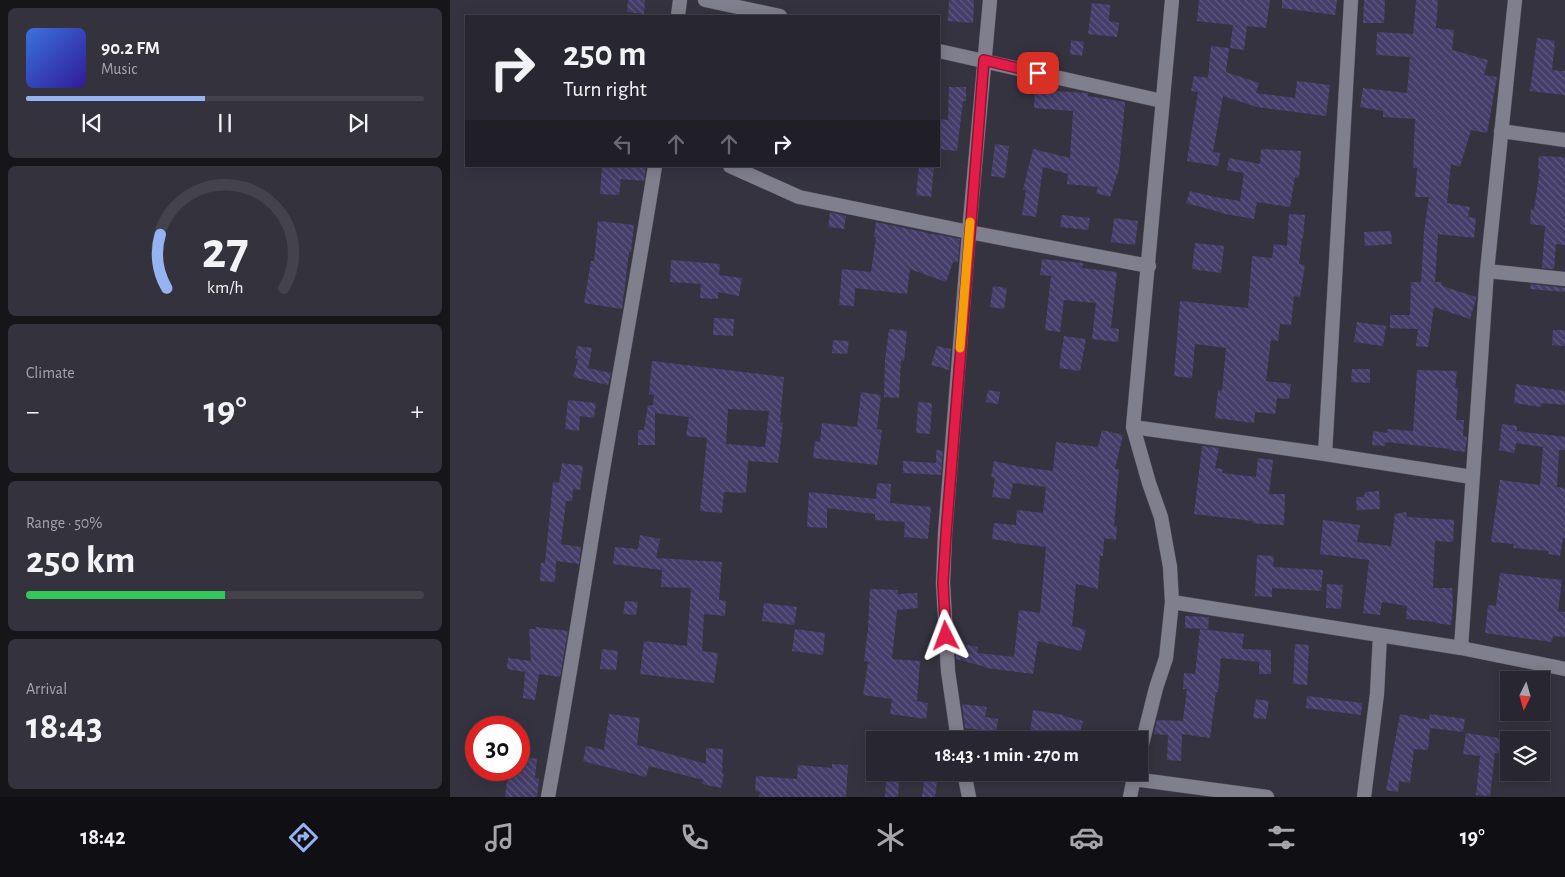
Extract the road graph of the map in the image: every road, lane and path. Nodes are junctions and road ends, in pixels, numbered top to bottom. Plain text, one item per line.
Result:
1 (680, 0) edge
2 (705, 0) edge
3 (990, 0) edge
4 (1172, 0) edge
5 (1351, 0) edge
6 (1515, 0) edge
7 (678, 15) edge
8 (775, 15) edge
9 (940, 51) edge
10 (984, 60) junction
11 (1162, 101) junction
12 (1501, 131) junction
13 (1565, 140) edge
14 (654, 167) edge
15 (732, 167) edge
16 (969, 232) junction
17 (1149, 266) junction
18 (1487, 271) junction
19 (1565, 279) edge
20 (1133, 427) junction
21 (1325, 454) junction
22 (1472, 477) junction
23 (1172, 602) junction
24 (1380, 635) junction
25 (1460, 648) junction
26 (1565, 668) edge
27 (957, 731) edge
28 (1145, 731) edge
29 (1148, 778) edge
30 (966, 781) edge
31 (1134, 781) edge
32 (548, 797) edge
33 (969, 797) edge
34 (1130, 797) edge
35 (1267, 797) edge
36 (1364, 797) edge

1 - 7 street
2 - 8 street
3 - 10 street
4 - 11 street
5 - 21 street
6 - 12 street
9 - 10 street
10 - 11 street
10 - 16 street
11 - 17 street
12 - 13 street
12 - 18 street
14 - 32 street
15 - 16 street
16 - 17 street
16 - 27 street
17 - 20 street
18 - 19 street
18 - 22 street
20 - 21 street
20 - 23 street
21 - 22 street
22 - 25 street
23 - 24 street
23 - 28 street
24 - 25 street
24 - 36 street
25 - 26 street
29 - 35 street
30 - 33 street
31 - 34 street

